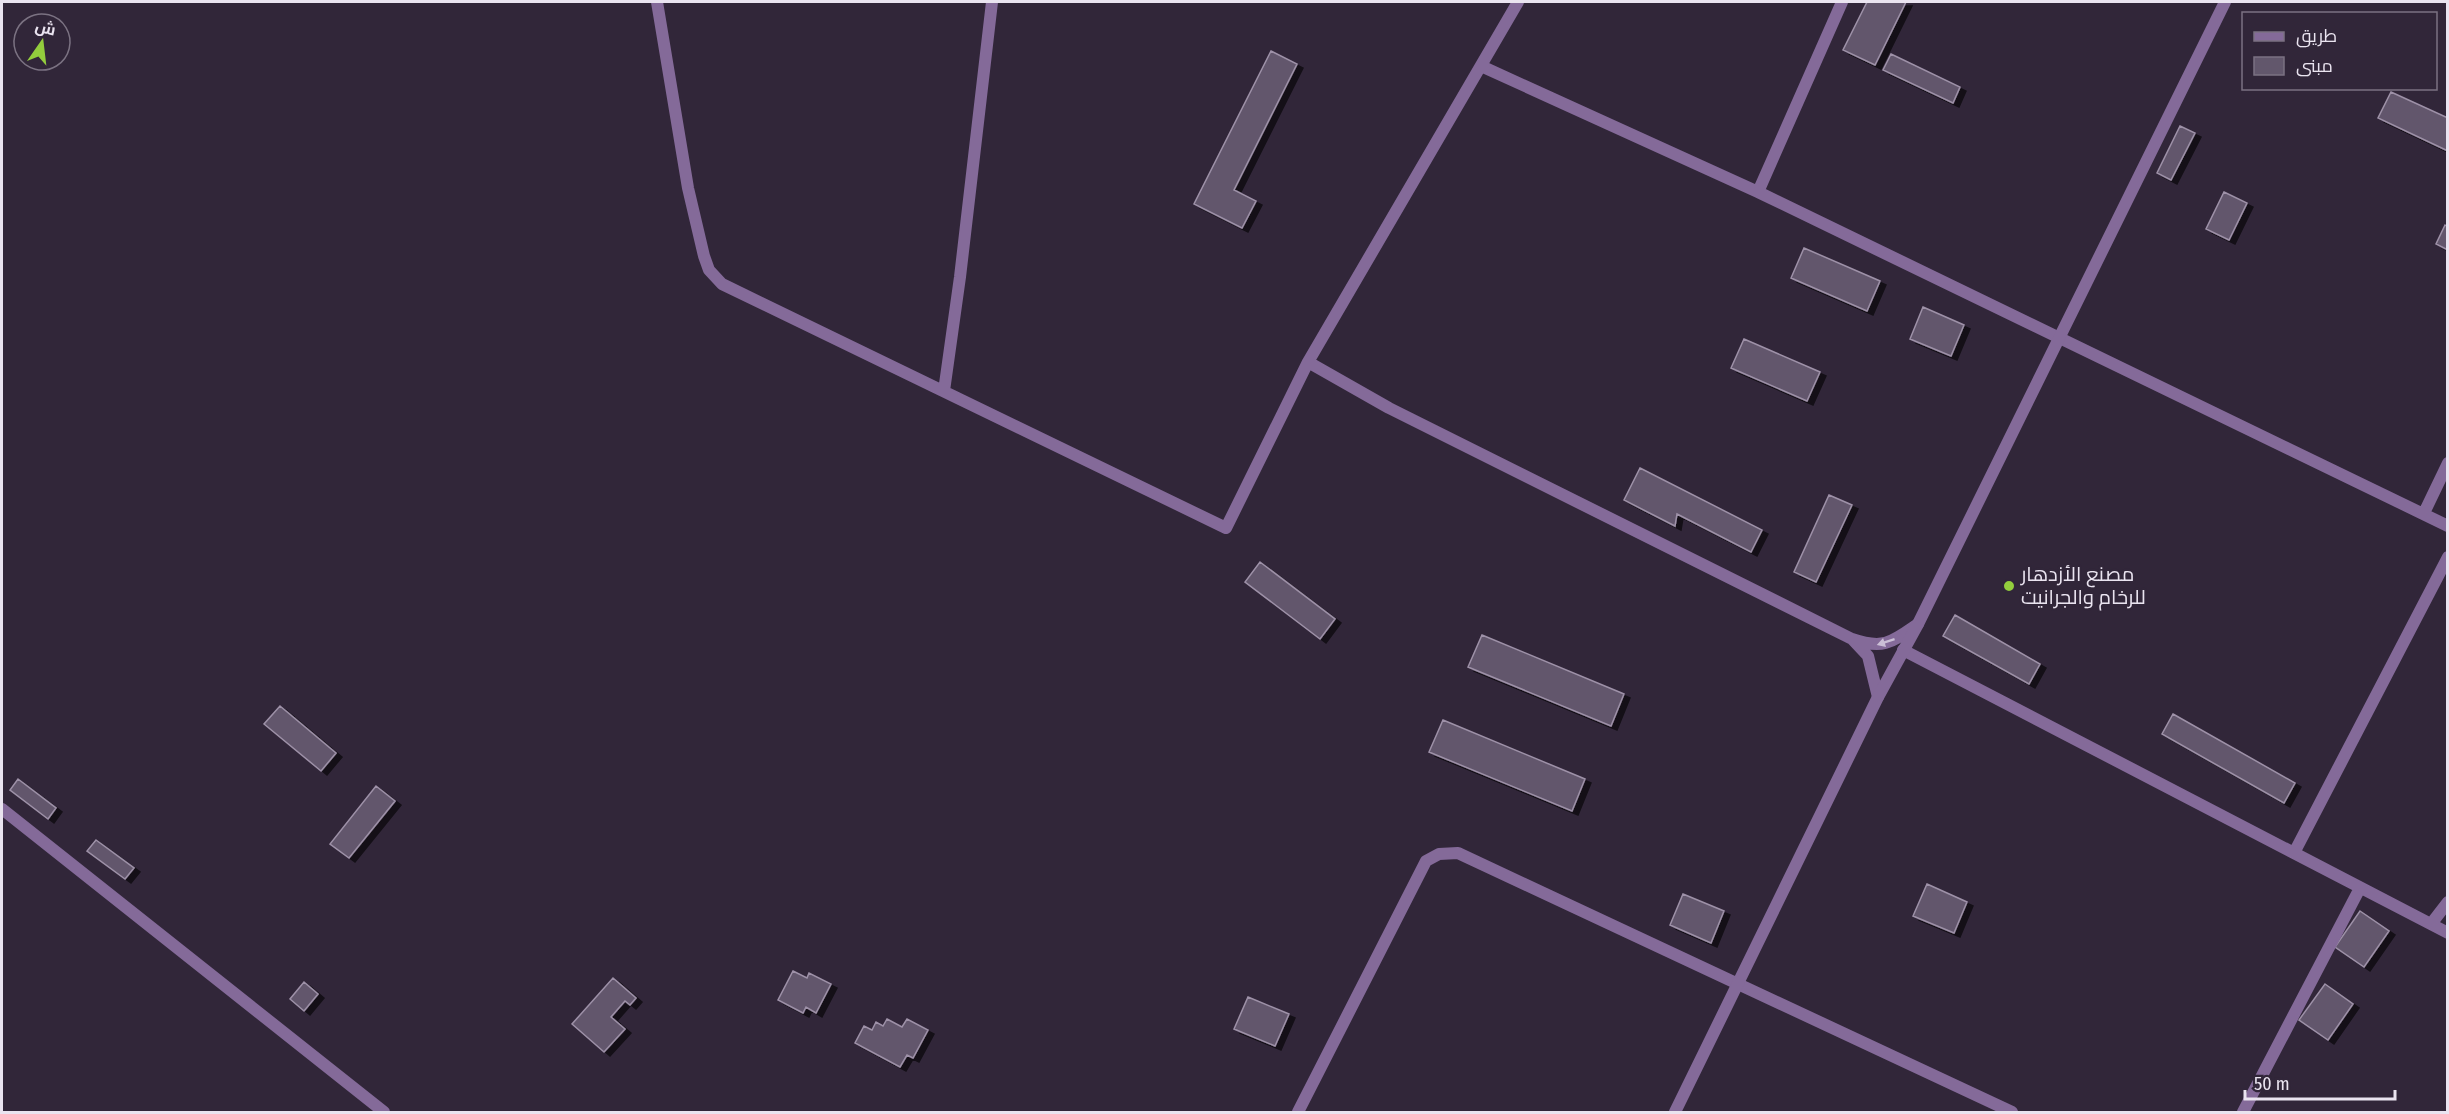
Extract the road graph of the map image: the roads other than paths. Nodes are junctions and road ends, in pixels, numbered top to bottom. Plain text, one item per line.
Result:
1 (657, 2) edge
2 (992, 2) edge
3 (1518, 2) edge
4 (1842, 2) edge
5 (2225, 2) edge
6 (1481, 66) junction
7 (1758, 192) junction
8 (2059, 338) junction
9 (1308, 362) junction
10 (944, 391) junction
11 (2448, 463) edge
12 (2424, 513) junction
13 (2448, 526) edge
14 (2448, 557) edge
15 (1918, 624) junction
16 (1852, 639) junction
17 (1903, 650) junction
18 (1878, 697) junction
19 (2, 809) edge
20 (2295, 853) junction
21 (2360, 888) junction
22 (2448, 902) edge
23 (2431, 924) junction
24 (2448, 933) edge
25 (1737, 982) junction
26 (384, 1113) edge
27 (1298, 1113) edge
28 (1675, 1113) edge
29 (2012, 1113) edge
30 (2243, 1113) edge

1 - 10 street
2 - 10 street
3 - 6 street
4 - 7 street
5 - 8 street
6 - 7 street
6 - 9 street
7 - 8 street
8 - 12 street
8 - 15 street
9 - 10 street
9 - 16 street
11 - 12 street
12 - 13 street
14 - 20 street
15 -> 16 street
15 - 17 street
16 - 18 street
17 - 18 street
17 - 20 street
18 - 25 street
19 - 26 street
20 - 21 street
21 - 23 street
21 - 30 street
22 - 23 street
23 - 24 street
25 - 27 street
25 - 28 street
25 - 29 street

